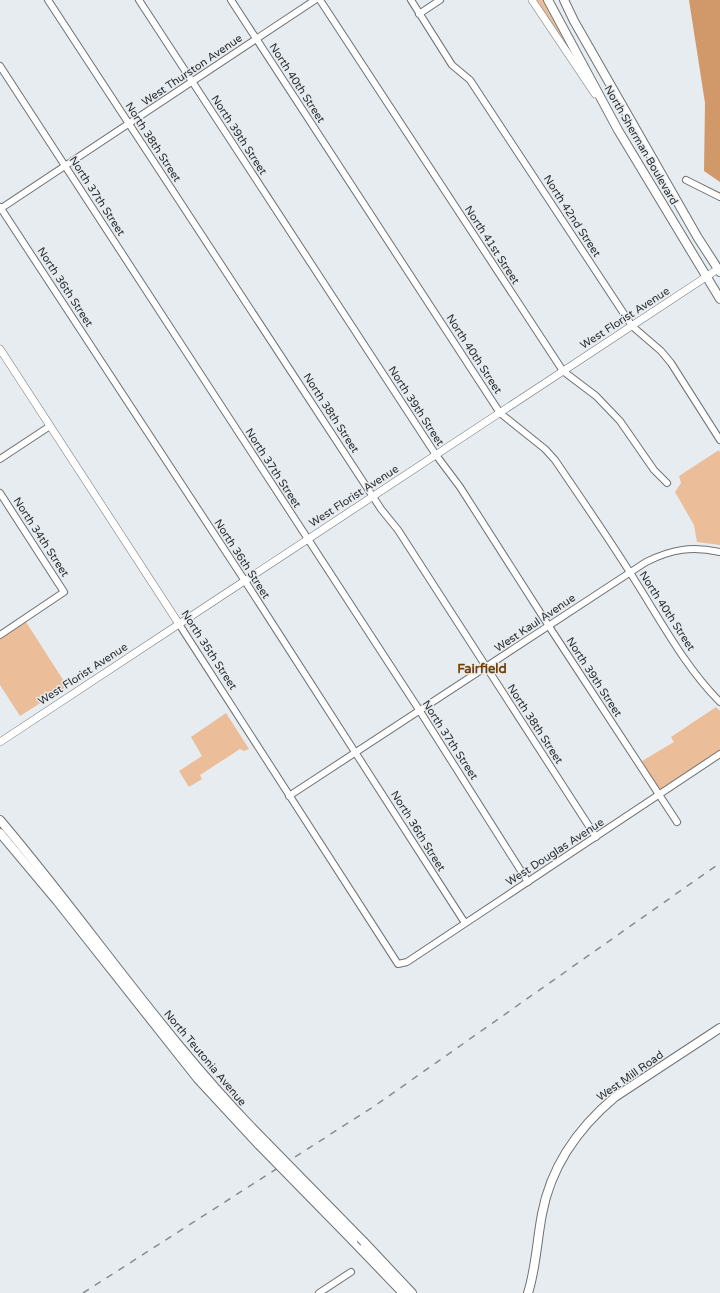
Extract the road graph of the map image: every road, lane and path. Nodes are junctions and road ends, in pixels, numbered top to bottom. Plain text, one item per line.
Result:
1 (48, 0) edge
2 (139, 0) edge
3 (231, 0) edge
4 (315, 0) edge
5 (320, 0) edge
6 (410, 0) edge
7 (440, 0) edge
8 (532, 0) edge
9 (548, 0) edge
10 (564, 0) edge
11 (419, 14) junction
12 (256, 39) junction
13 (0, 66) edge
14 (192, 81) junction
15 (611, 115) junction
16 (129, 124) junction
17 (65, 166) junction
18 (686, 180) dead end
19 (720, 197) edge
20 (0, 208) edge
21 (719, 270) edge
22 (706, 277) junction
23 (720, 299) edge
24 (632, 326) junction
25 (0, 349) edge
26 (563, 371) junction
27 (500, 413) junction
28 (50, 426) junction
29 (720, 440) edge
30 (436, 455) junction
31 (0, 459) edge
32 (667, 483) dead end
33 (0, 493) edge
34 (373, 496) junction
35 (308, 540) junction
36 (720, 552) edge
37 (630, 572) junction
38 (245, 581) junction
39 (179, 624) junction
40 (548, 626) junction
41 (0, 635) edge
42 (486, 668) junction
43 (720, 702) edge
44 (420, 711) junction
45 (0, 742) edge
46 (356, 753) junction
47 (720, 754) edge
48 (289, 796) junction
49 (659, 796) junction
50 (0, 820) edge
51 (678, 822) dead end
52 (0, 833) edge
53 (596, 837) junction
54 (528, 882) junction
55 (465, 923) junction
56 (398, 964) joint
57 (720, 1028) edge
58 (262, 1144) junction
59 (351, 1272) dead end
60 (319, 1293) edge
61 (403, 1293) edge
62 (412, 1293) edge
63 (528, 1293) edge

1 - 16 street, North 38th Street
2 - 14 street, North 39th Street
3 - 12 street, North 40th Street
4 - 12 street, West Thurston Avenue
5 - 26 street, North 41st Street
6 - 11 street, North 42nd Street
7 - 11 street
8 - 15 street
9 - 15 main road, North Sherman Boulevard
10 - 21 main road, North Sherman Boulevard
11 - 24 street, North 42nd Street
12 - 14 street, West Thurston Avenue
12 - 27 street, North 40th Street
13 - 17 street, North 37th Street
14 - 16 street, West Thurston Avenue
14 - 30 street, North 39th Street
15 - 22 main road, North Sherman Boulevard
16 - 17 street, West Thurston Avenue
16 - 34 street, North 38th Street
17 - 20 street, West Thurston Avenue
17 - 35 street, North 37th Street
18 - 19 street
20 - 38 street, North 36th Street
21 - 22 street, West Florist Avenue
22 - 23 main road, North Sherman Boulevard
22 - 24 street, West Florist Avenue
24 - 26 street, West Florist Avenue
24 - 29 street, North 42nd Street
25 - 28 street, North 35th Street
26 - 27 street, West Florist Avenue
26 - 32 street, North 41st Street
27 - 30 street, West Florist Avenue
27 - 37 street, North 40th Street
28 - 31 street
28 - 39 street, North 35th Street
30 - 34 street, West Florist Avenue
30 - 40 street, North 39th Street
33 - 41 street, North 34th Street
34 - 35 street, West Florist Avenue
34 - 42 street, North 38th Street
35 - 38 street, West Florist Avenue
35 - 44 street, North 37th Street
36 - 37 street, West Kaul Avenue
37 - 40 street, West Kaul Avenue
37 - 43 street, North 40th Street
38 - 39 street, West Florist Avenue
38 - 46 street, North 36th Street
39 - 45 street, West Florist Avenue
39 - 48 street, North 35th Street
40 - 42 street, West Kaul Avenue
40 - 49 street, North 39th Street
42 - 44 street, West Kaul Avenue
42 - 53 street, North 38th Street
44 - 46 street, West Kaul Avenue
44 - 54 street, North 37th Street
46 - 48 street, West Kaul Avenue
46 - 55 street, North 36th Street
47 - 49 street, West Douglas Avenue
48 - 56 street, North 35th Street
49 - 51 street, North 39th Street
49 - 53 street, West Douglas Avenue
50 - 58 main road, North Teutonia Avenue
52 - 58 main road, North Teutonia Avenue
53 - 54 street, West Douglas Avenue
54 - 55 street, West Douglas Avenue
55 - 56 street, West Douglas Avenue
57 - 63 main road, West Mill Road
58 - 61 main road, North Teutonia Avenue, bridge
58 - 62 main road, North Teutonia Avenue, bridge
59 - 60 street

